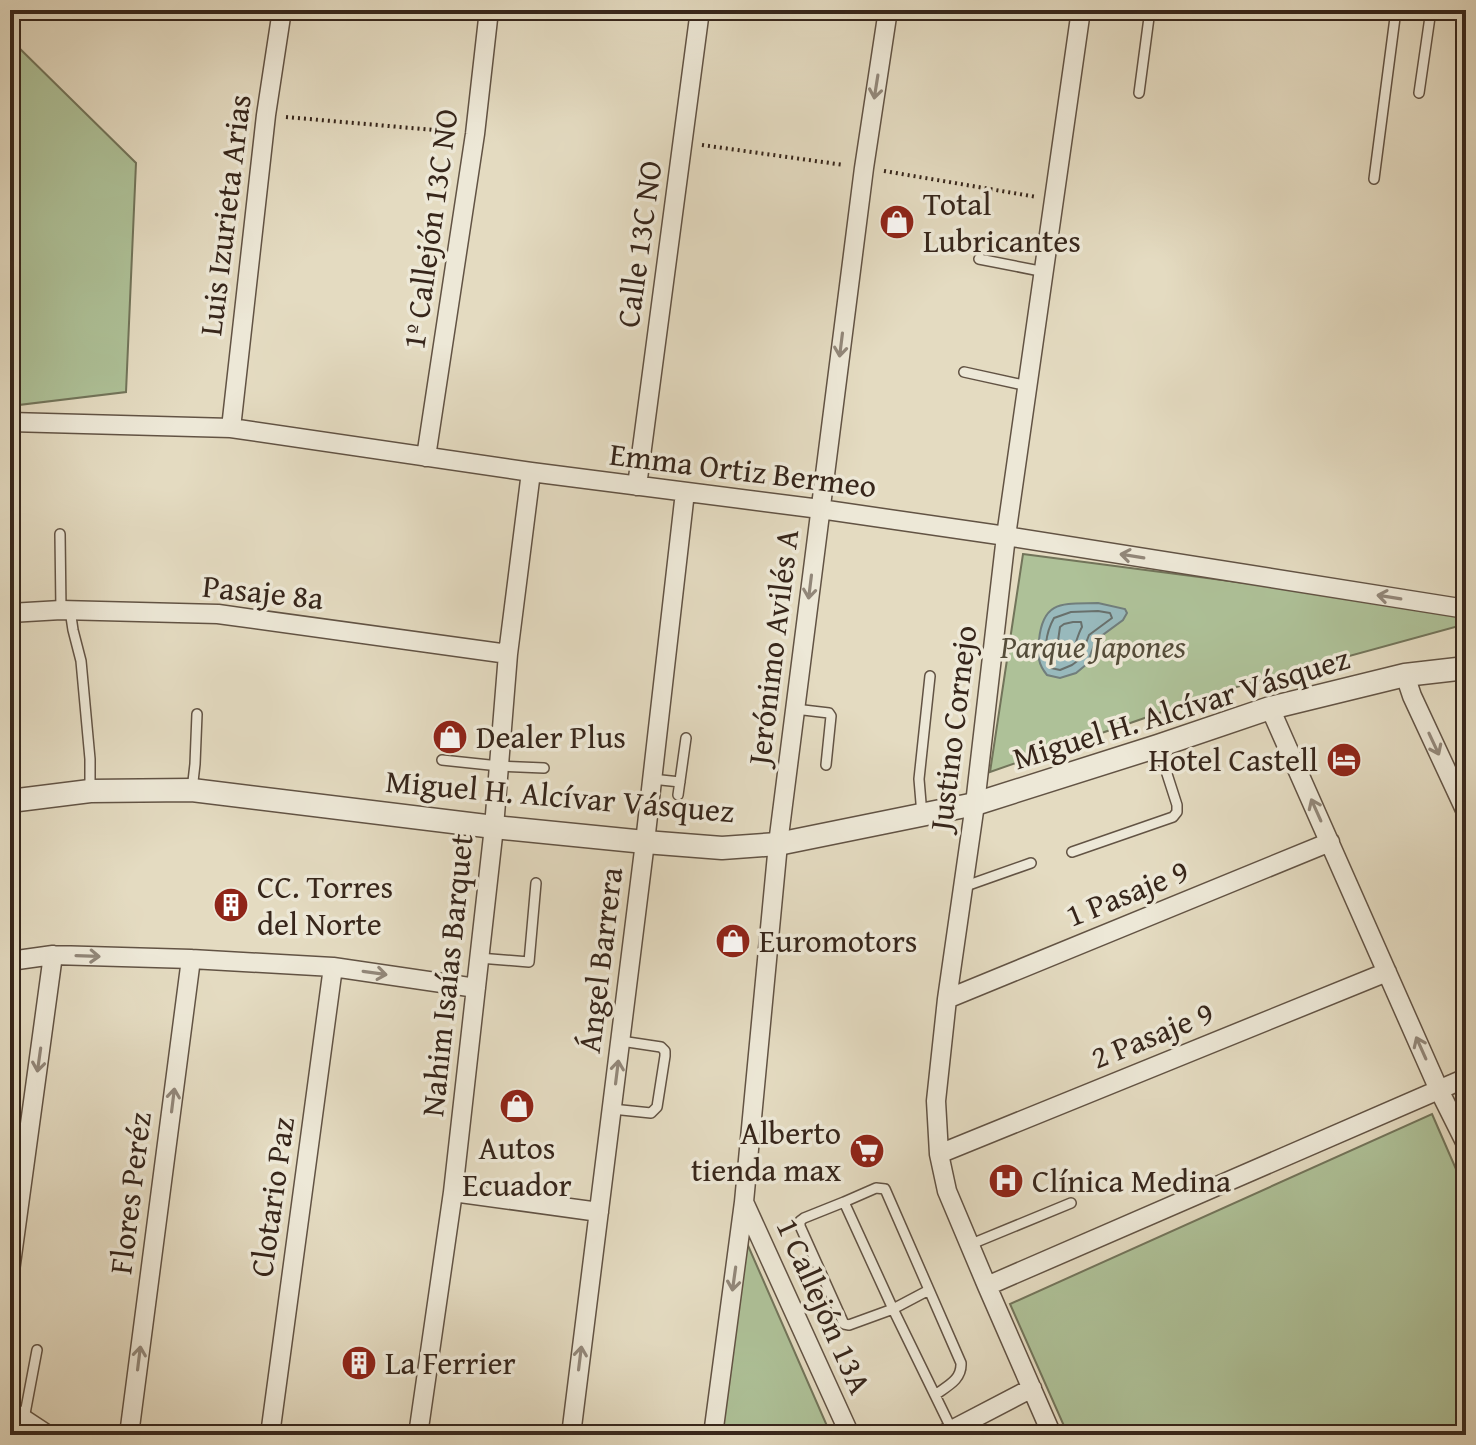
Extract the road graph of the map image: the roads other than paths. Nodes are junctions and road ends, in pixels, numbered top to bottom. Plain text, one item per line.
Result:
1 (282, 10) edge
2 (489, 10) edge
3 (700, 10) edge
4 (888, 10) edge
5 (1081, 10) edge
6 (1150, 10) edge
7 (1396, 10) edge
8 (1431, 10) edge
9 (1139, 93) dead end
10 (1419, 93) dead end
11 (1374, 179) dead end
12 (979, 259) dead end
13 (1045, 272) junction
14 (964, 372) dead end
15 (1028, 386) junction
16 (10, 422) edge
17 (231, 428) junction
18 (426, 457) junction
19 (531, 472) junction
20 (637, 486) junction
21 (685, 492) junction
22 (820, 509) junction
23 (60, 534) dead end
24 (1006, 536) junction
25 (1466, 609) edge
26 (66, 610) junction
27 (10, 613) edge
28 (508, 654) junction
29 (1466, 668) edge
30 (1405, 675) junction
31 (930, 676) dead end
32 (1270, 708) junction
33 (795, 709) junction
34 (197, 714) dead end
35 (686, 738) dead end
36 (1158, 746) junction
37 (442, 760) dead end
38 (826, 765) dead end
39 (499, 766) junction
40 (544, 768) dead end
41 (652, 779) junction
42 (680, 782) junction
43 (192, 790) junction
44 (90, 791) junction
45 (678, 795) dead end
46 (10, 801) edge
47 (975, 804) junction
48 (1466, 812) edge
49 (922, 815) junction
50 (494, 827) junction
51 (645, 842) junction
52 (1330, 842) junction
53 (778, 844) junction
54 (1072, 852) dead end
55 (1031, 863) dead end
56 (536, 883) dead end
57 (963, 887) junction
58 (53, 955) junction
59 (479, 958) junction
60 (191, 959) junction
61 (10, 961) edge
62 (333, 967) junction
63 (1387, 972) junction
64 (476, 988) junction
65 (947, 999) junction
66 (621, 1041) junction
67 (1466, 1078) edge
68 (1439, 1090) junction
69 (612, 1109) junction
70 (1466, 1144) edge
71 (939, 1154) junction
72 (453, 1192) junction
73 (744, 1202) junction
74 (844, 1202) junction
75 (1071, 1203) dead end
76 (599, 1212) junction
77 (969, 1245) junction
78 (10, 1271) edge
79 (987, 1286) junction
80 (929, 1290) junction
81 (893, 1309) junction
82 (37, 1350) dead end
83 (1032, 1388) junction
84 (935, 1395) junction
85 (17, 1414) edge
86 (947, 1432) edge
87 (673, 1433) edge
88 (48, 1435) edge
89 (129, 1435) edge
90 (270, 1435) edge
91 (418, 1435) edge
92 (571, 1435) edge
93 (618, 1435) edge
94 (713, 1435) edge
95 (850, 1435) edge
96 (1052, 1435) edge

1 - 17 street, Luis Izurieta Arias
2 - 18 street, 1º Callejón 13C NO
3 - 20 street, Calle 13C NO
4 -> 22 street, Jerónimo Avilés A
5 - 13 street, Justino Cornejo
6 - 9 lane
7 - 11 lane
8 - 10 lane
12 - 13 lane
13 - 15 street, Justino Cornejo
14 - 15 lane
15 - 24 street, Justino Cornejo
16 - 17 street, Emma Ortiz Bermeo
17 - 18 street, Emma Ortiz Bermeo
18 - 19 street, Emma Ortiz Bermeo
19 - 20 street, Emma Ortiz Bermeo
19 - 28 street, Nahim Isaías Barquet
20 - 21 street, Emma Ortiz Bermeo
21 - 22 street, Emma Ortiz Bermeo
21 - 41 street, Ángel Barrera
22 - 24 street, Emma Ortiz Bermeo
22 -> 33 street, Jerónimo Avilés A
23 - 26 lane
25 -> 24 street, Emma Ortiz Bermeo
24 - 47 street, Justino Cornejo
26 - 27 street, Pasaje 8a
26 - 28 street, Pasaje 8a
26 - 44 lane
28 - 39 street, Nahim Isaías Barquet
29 - 30 street, Miguel H. Alcívar Vásquez
30 - 32 street, Miguel H. Alcívar Vásquez
30 -> 48 street
31 - 49 lane
32 - 36 street, Miguel H. Alcívar Vásquez
52 -> 32 street
33 - 38 lane
33 - 53 street, Jerónimo Avilés A
34 - 43 lane
35 - 42 lane
36 - 47 street, Miguel H. Alcívar Vásquez
36 - 54 lane
37 - 39 lane
39 - 40 lane
39 - 50 street, Nahim Isaías Barquet
41 - 42 lane
41 - 51 street, Ángel Barrera
42 - 45 lane
43 - 44 street, Miguel H. Alcívar Vásquez
43 - 50 street, Miguel H. Alcívar Vásquez
44 - 46 street, Miguel H. Alcívar Vásquez
47 - 49 street, Miguel H. Alcívar Vásquez
47 - 57 street, Justino Cornejo
49 - 53 street, Miguel H. Alcívar Vásquez
50 - 51 street, Miguel H. Alcívar Vásquez
50 - 59 street, Nahim Isaías Barquet
51 - 53 street, Miguel H. Alcívar Vásquez
51 - 66 street, Ángel Barrera
52 - 63 street
52 - 65 street, 1 Pasaje 9
53 - 73 street, Jerónimo Avilés A
55 - 57 lane
56 - 59 lane
57 - 65 street, Justino Cornejo
58 -> 60 street
58 - 61 street
58 -> 78 street
59 - 64 street, Nahim Isaías Barquet
60 - 62 street
89 -> 60 street, Flores Peréz
62 -> 64 street
62 - 90 street, Clotario Paz
68 -> 63 street
63 - 71 street, 2 Pasaje 9
64 - 72 street, Nahim Isaías Barquet
65 - 71 street, Justino Cornejo
69 -> 66 street, Ángel Barrera
66 - 69 lane
67 - 68 street
68 - 70 street
68 - 79 street
69 - 76 street, Ángel Barrera
71 - 77 street, Justino Cornejo
72 - 76 street
72 - 91 street, Nahim Isaías Barquet
73 -> 94 street, Jerónimo Avilés A
73 - 95 street, 1 Callejón 13A
74 - 80 lane
74 - 81 lane
74 - 81 lane
75 - 77 lane
92 -> 76 street, Ángel Barrera
77 - 79 street, Justino Cornejo
79 - 83 street, Justino Cornejo
80 - 81 lane
80 - 84 lane
81 - 84 lane
82 - 85 lane
83 - 86 street
83 - 96 street, Justino Cornejo
84 - 86 lane
85 - 88 street
87 - 93 lane

